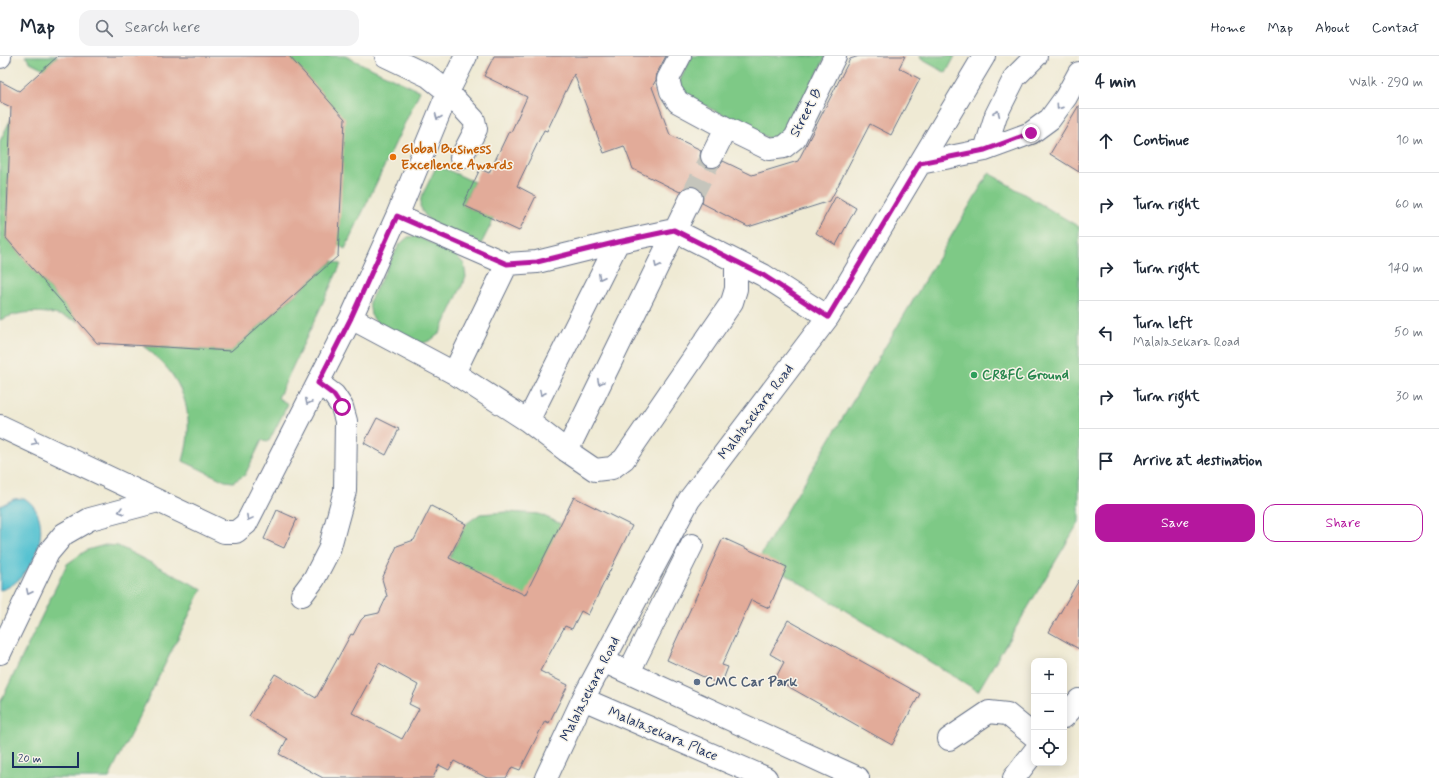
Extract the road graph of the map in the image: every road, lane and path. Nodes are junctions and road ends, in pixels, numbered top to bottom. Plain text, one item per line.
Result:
1 (386, 56) edge
2 (466, 56) edge
3 (680, 56) edge
4 (835, 56) edge
5 (984, 56) edge
6 (1036, 56) edge
7 (1075, 56) edge
8 (1079, 72) edge
9 (448, 92) junction
10 (726, 128) junction
11 (985, 150) junction
12 (712, 156) tunnel mouth
13 (462, 158) dead end
14 (920, 163) junction
15 (691, 198) tunnel mouth
16 (397, 216) junction
17 (674, 230) junction
18 (618, 242) junction
19 (736, 262) junction
20 (507, 264) junction
21 (828, 317) junction
22 (351, 318) junction
23 (454, 373) junction
24 (318, 383) junction
25 (528, 421) junction
26 (0, 426) edge
27 (567, 451) junction
28 (158, 501) junction
29 (692, 545) dead end
30 (302, 595) dead end
31 (7, 620) edge
32 (0, 653) edge
33 (604, 660) junction
34 (629, 672) junction
35 (583, 699) junction
36 (1079, 700) edge
37 (1067, 714) edge
38 (1031, 734) edge
39 (949, 739) dead end
40 (1031, 756) edge
41 (1016, 777) edge
42 (546, 778) edge
43 (766, 778) edge
44 (858, 778) edge

1 - 9 street
2 - 9 street
3 - 10 street, Street B
4 - 10 street, Street B
5 - 14 street, Malalasekara Road
11 -> 6 street
7 - 8 street
8 -> 11 street
9 - 13 street
9 -> 16 street
10 - 12 street
11 - 14 street
14 - 21 street, Malalasekara Road
15 - 17 street
16 - 20 street
16 - 22 street
17 - 18 street
17 - 19 street
17 -> 27 street
18 - 20 street
18 -> 25 street
19 - 21 street
19 - 27 street
20 - 23 street
21 - 33 street, Malalasekara Road
22 - 23 street
22 - 24 street
23 - 25 street
24 -> 28 street
24 - 30 street
25 - 27 street
26 -> 28 street
28 -> 31 street
29 - 34 street
31 - 32 street
33 - 34 street
33 - 35 street, Malalasekara Road
34 - 44 street
35 - 42 street, Malalasekara Road
35 - 43 street, Malalasekara Place
36 - 37 street
38 - 39 street
40 - 41 street

